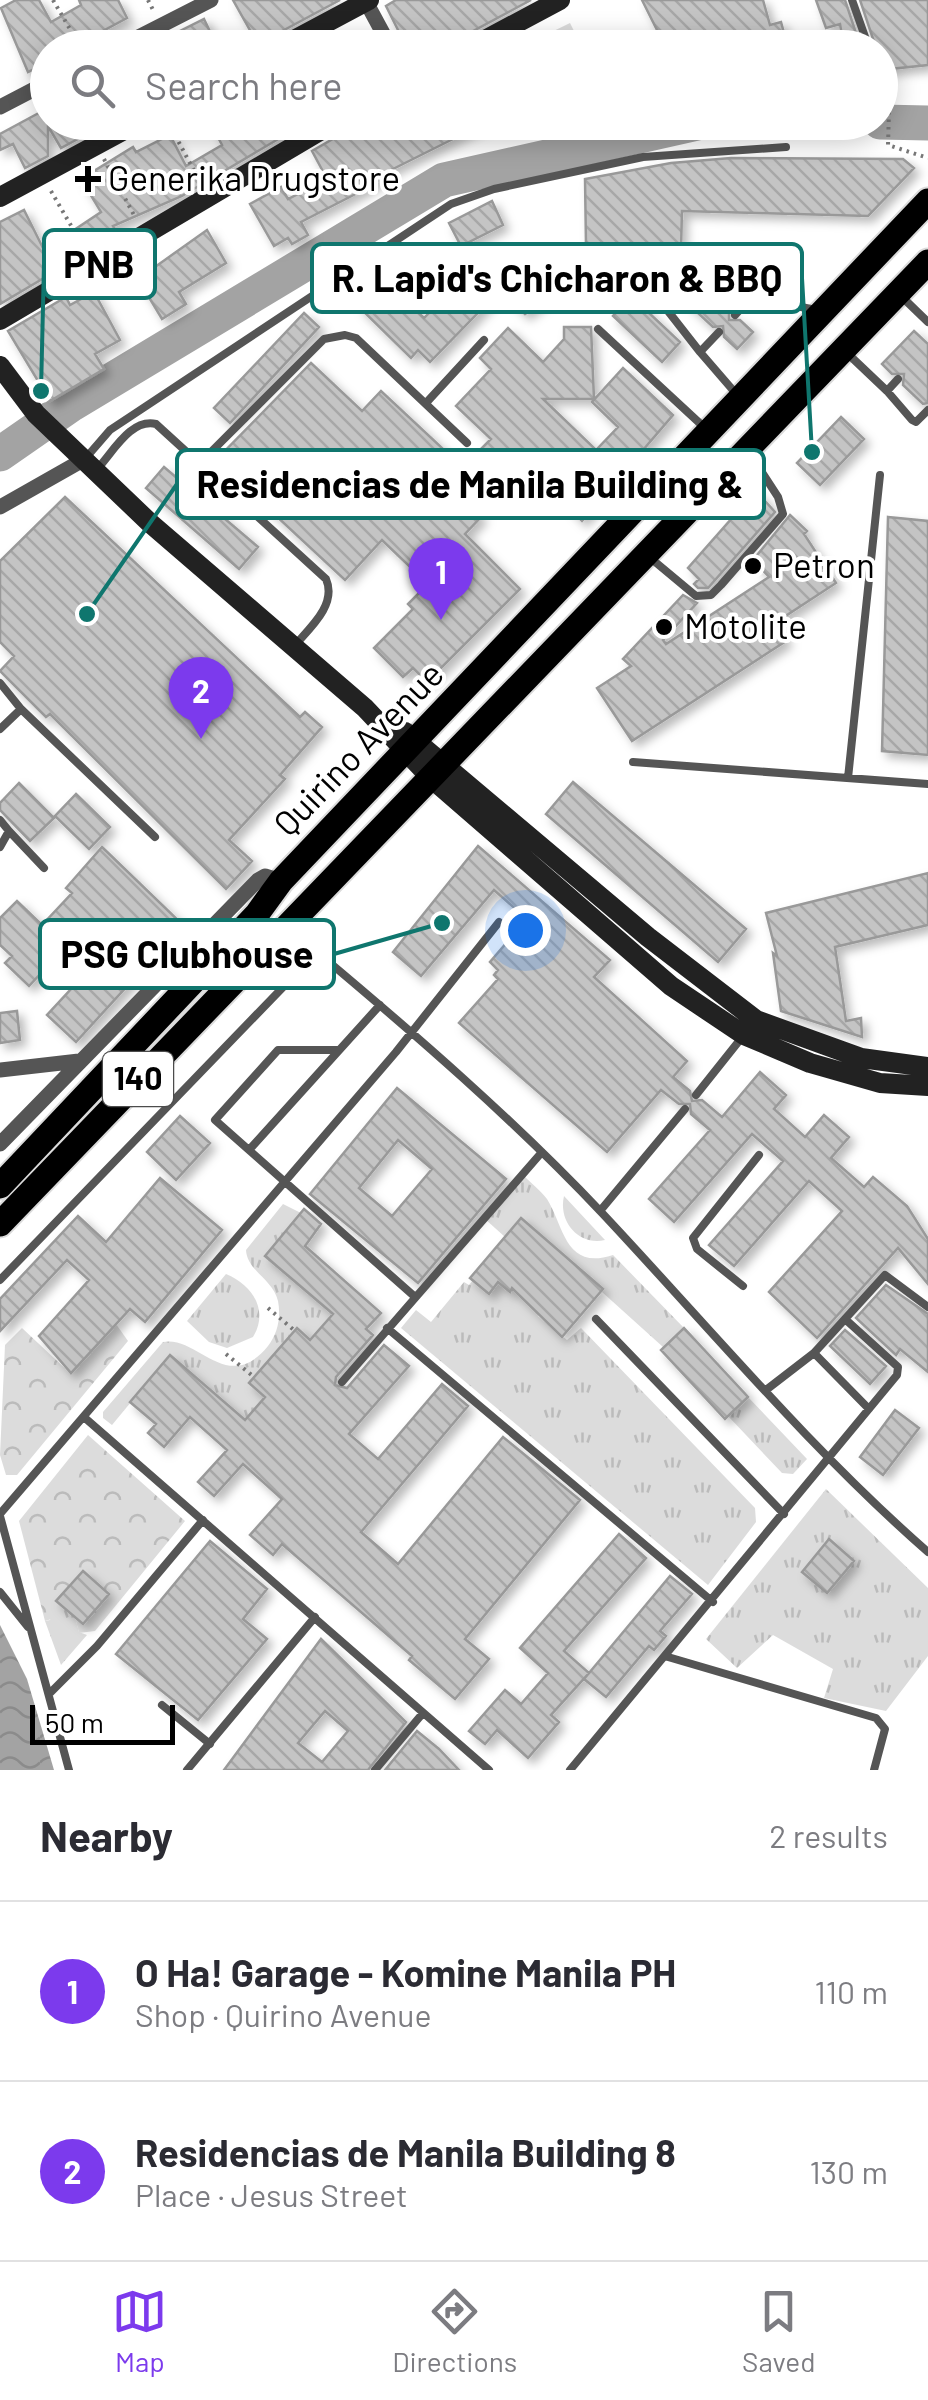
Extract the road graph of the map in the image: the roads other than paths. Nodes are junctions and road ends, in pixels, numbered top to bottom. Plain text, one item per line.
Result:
1 (210, 0) edge
2 (560, 0) edge
3 (852, 0) edge
4 (366, 1) edge
5 (151, 30) edge
6 (312, 30) edge
7 (381, 30) edge
8 (504, 30) edge
9 (863, 30) edge
10 (30, 91) edge
11 (0, 106) edge
12 (106, 140) edge
13 (305, 140) edge
14 (786, 146) dead end
15 (0, 197) edge
16 (928, 201) edge
17 (928, 262) edge
18 (898, 293) junction
19 (750, 297) junction
20 (825, 312) junction
21 (735, 316) dead end
22 (0, 320) edge
23 (928, 322) edge
24 (598, 329) dead end
25 (719, 332) dead end
26 (484, 340) dead end
27 (844, 350) junction
28 (700, 352) junction
29 (0, 366) edge
30 (898, 379) dead end
31 (887, 390) junction
32 (7, 392) edge
33 (426, 403) junction
34 (736, 404) junction
35 (928, 410) edge
36 (709, 432) junction
37 (467, 443) dead end
38 (755, 443) junction
39 (200, 463) junction
40 (89, 466) junction
41 (880, 476) dead end
42 (0, 507) edge
43 (608, 539) junction
44 (642, 562) junction
45 (294, 646) junction
46 (0, 682) edge
47 (21, 709) junction
48 (0, 728) edge
49 (411, 746) junction
50 (632, 762) dead end
51 (439, 771) junction
52 (848, 778) junction
53 (928, 784) edge
54 (0, 820) edge
55 (10, 831) junction
56 (156, 837) dead end
57 (0, 846) edge
58 (44, 868) dead end
59 (281, 881) junction
60 (499, 922) dead end
61 (281, 929) junction
62 (317, 952) junction
63 (380, 1005) junction
64 (750, 1027) junction
65 (412, 1033) junction
66 (339, 1050) junction
67 (79, 1061) junction
68 (928, 1067) edge
69 (0, 1070) edge
70 (928, 1086) edge
71 (696, 1096) dead end
72 (685, 1109) dead end
73 (0, 1144) edge
74 (249, 1150) junction
75 (542, 1152) junction
76 (758, 1155) dead end
77 (285, 1183) junction
78 (0, 1186) edge
79 (600, 1211) junction
80 (0, 1224) edge
81 (0, 1280) edge
82 (743, 1286) dead end
83 (414, 1296) junction
84 (928, 1306) edge
85 (596, 1319) dead end
86 (844, 1319) junction
87 (387, 1328) junction
88 (814, 1353) junction
89 (342, 1382) dead end
90 (766, 1390) junction
91 (870, 1409) junction
92 (85, 1418) junction
93 (830, 1459) junction
94 (784, 1514) junction
95 (0, 1515) edge
96 (203, 1520) junction
97 (928, 1552) edge
98 (0, 1592) edge
99 (713, 1602) junction
100 (315, 1616) junction
101 (31, 1630) junction
102 (668, 1657) junction
103 (50, 1694) junction
104 (162, 1705) dead end
105 (423, 1714) junction
106 (210, 1744) junction
107 (69, 1770) edge
108 (187, 1770) edge
109 (375, 1770) edge
110 (488, 1770) edge
111 (570, 1770) edge
112 (874, 1770) edge

1 - 5 street
2 - 8 main road
3 - 9 lane
4 - 6 main road
4 - 7 street
10 - 11 street
12 - 15 main road
13 - 22 main road
14 - 40 lane
16 - 20 main road, Quirino Avenue / 140
17 - 18 main road, Quirino Avenue / 140
18 - 23 lane
18 - 27 main road, Quirino Avenue / 140
19 - 20 lane
19 - 21 lane
19 - 28 lane
20 - 34 main road, Quirino Avenue / 140
24 - 36 lane
25 - 28 lane
26 - 33 lane
27 - 31 lane
27 - 38 main road, Quirino Avenue / 140
28 - 34 lane
29 - 32 main road
30 - 31 lane
31 - 35 lane
32 - 40 main road
33 - 37 lane
33 - 39 lane
34 - 36 main road, Quirino Avenue / 140
34 - 38 main road
36 - 43 main road, Quirino Avenue / 140
38 - 44 main road, Quirino Avenue / 140
38 - 44 lane
39 - 40 lane
39 - 45 lane
40 - 42 street
40 - 45 main road
41 - 52 lane
43 - 44 main road
43 - 49 main road, Quirino Avenue / 140
44 - 51 main road, Quirino Avenue / 140
45 - 49 main road
46 - 47 lane
47 - 48 lane
47 - 56 lane
49 - 51 main road
49 - 59 main road, Quirino Avenue / 140
50 - 52 lane
51 - 61 main road, Quirino Avenue / 140
51 - 64 main road
52 - 53 lane
54 - 55 lane
55 - 57 lane
55 - 58 lane
59 - 67 street
59 - 78 main road, Quirino Avenue / 140
60 - 65 lane
61 - 62 lane
61 - 80 main road, 140
62 - 63 lane
62 - 81 lane
63 - 65 lane
63 - 66 lane
64 - 68 main road
64 - 70 main road
64 - 71 lane
65 - 75 lane
65 - 77 lane
66 - 74 lane
66 - 74 lane
67 - 69 street
67 - 73 street
72 - 79 lane
74 - 77 lane
75 - 79 lane
75 - 83 lane
76 - 82 lane
77 - 83 lane
77 - 92 lane
79 - 90 lane
83 - 87 lane
84 - 86 lane
85 - 94 lane
86 - 88 lane
86 - 91 lane
87 - 89 lane
87 - 99 lane
88 - 90 lane
88 - 91 lane
90 - 93 lane
91 - 93 lane
92 - 95 lane
92 - 96 lane
93 - 94 lane
93 - 97 lane
94 - 99 lane
95 - 101 lane
96 - 100 lane
96 - 103 lane
98 - 101 lane
99 - 102 lane
100 - 105 lane
100 - 106 lane
101 - 103 lane
102 - 111 lane
102 - 112 lane
103 - 107 lane
104 - 106 lane
105 - 109 lane
105 - 110 lane
106 - 108 lane

